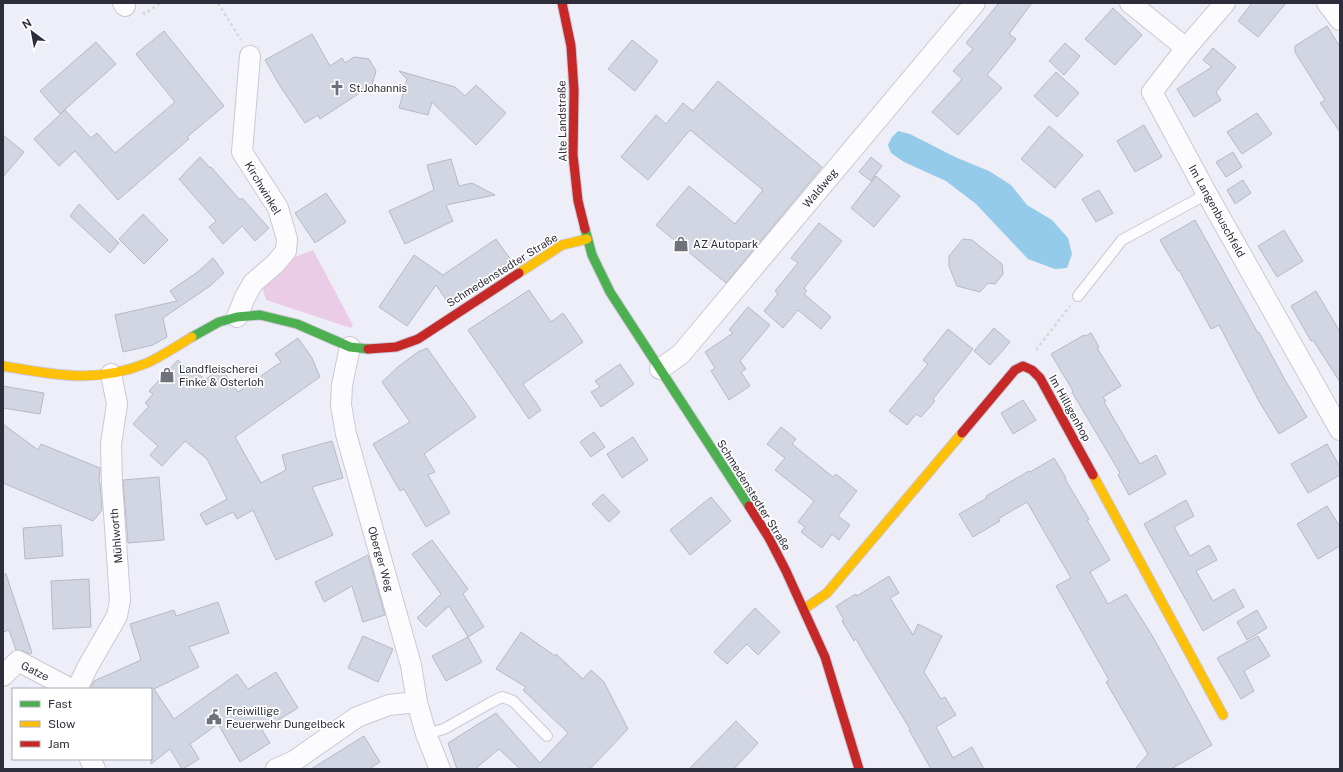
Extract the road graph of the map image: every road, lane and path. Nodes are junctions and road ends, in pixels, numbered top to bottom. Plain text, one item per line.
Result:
1 (160, 3) edge
2 (218, 3) edge
3 (562, 3) edge
4 (975, 3) edge
5 (1130, 3) edge
6 (1225, 3) edge
7 (1327, 3) edge
8 (129, 6) edge
9 (1340, 20) edge
10 (1186, 48) junction
11 (250, 56) joint
12 (1207, 194) junction
13 (587, 239) junction
14 (1078, 296) joint
15 (237, 317) junction
16 (350, 347) junction
17 (3, 366) edge
18 (1023, 366) junction
19 (660, 369) junction
20 (112, 374) junction
21 (1340, 430) edge
22 (804, 609) junction
23 (3, 676) edge
24 (69, 688) edge
25 (77, 688) edge
26 (417, 702) junction
27 (1223, 715) dead end
28 (426, 734) junction
29 (547, 736) dead end
30 (90, 760) edge
31 (95, 769) edge
32 (276, 769) edge
33 (440, 769) edge
34 (859, 769) edge

1 - 8 path
2 - 11 path
3 - 13 street, Alte Landstraße
4 - 19 street, Waldweg
5 - 10 street
6 - 10 street, Im Langenbuschfeld
7 - 9 street
10 - 12 street, Im Langenbuschfeld
11 - 15 street, Kirchwinkel
12 - 14 lane
12 - 21 street, Im Langenbuschfeld
13 - 16 street, Schmedenstedter Straße
13 - 19 street, Schmedenstedter Straße
14 - 18 path
15 - 16 street, Schmedenstedter Straße
15 - 20 street, Schmedenstedter Straße
16 - 26 street, Oberger Weg
17 - 20 street, Schmedenstedter Straße
18 - 22 street
18 - 27 street, Im Hilligenhop
19 - 22 street, Schmedenstedter Straße
20 - 25 street, Mühlworth
22 - 34 street, Schmedenstedter Straße
23 - 24 street, Gatze
26 - 28 street, Oberger Weg
26 - 32 street
28 - 29 lane
28 - 33 street, Oberger Weg
30 - 31 street

